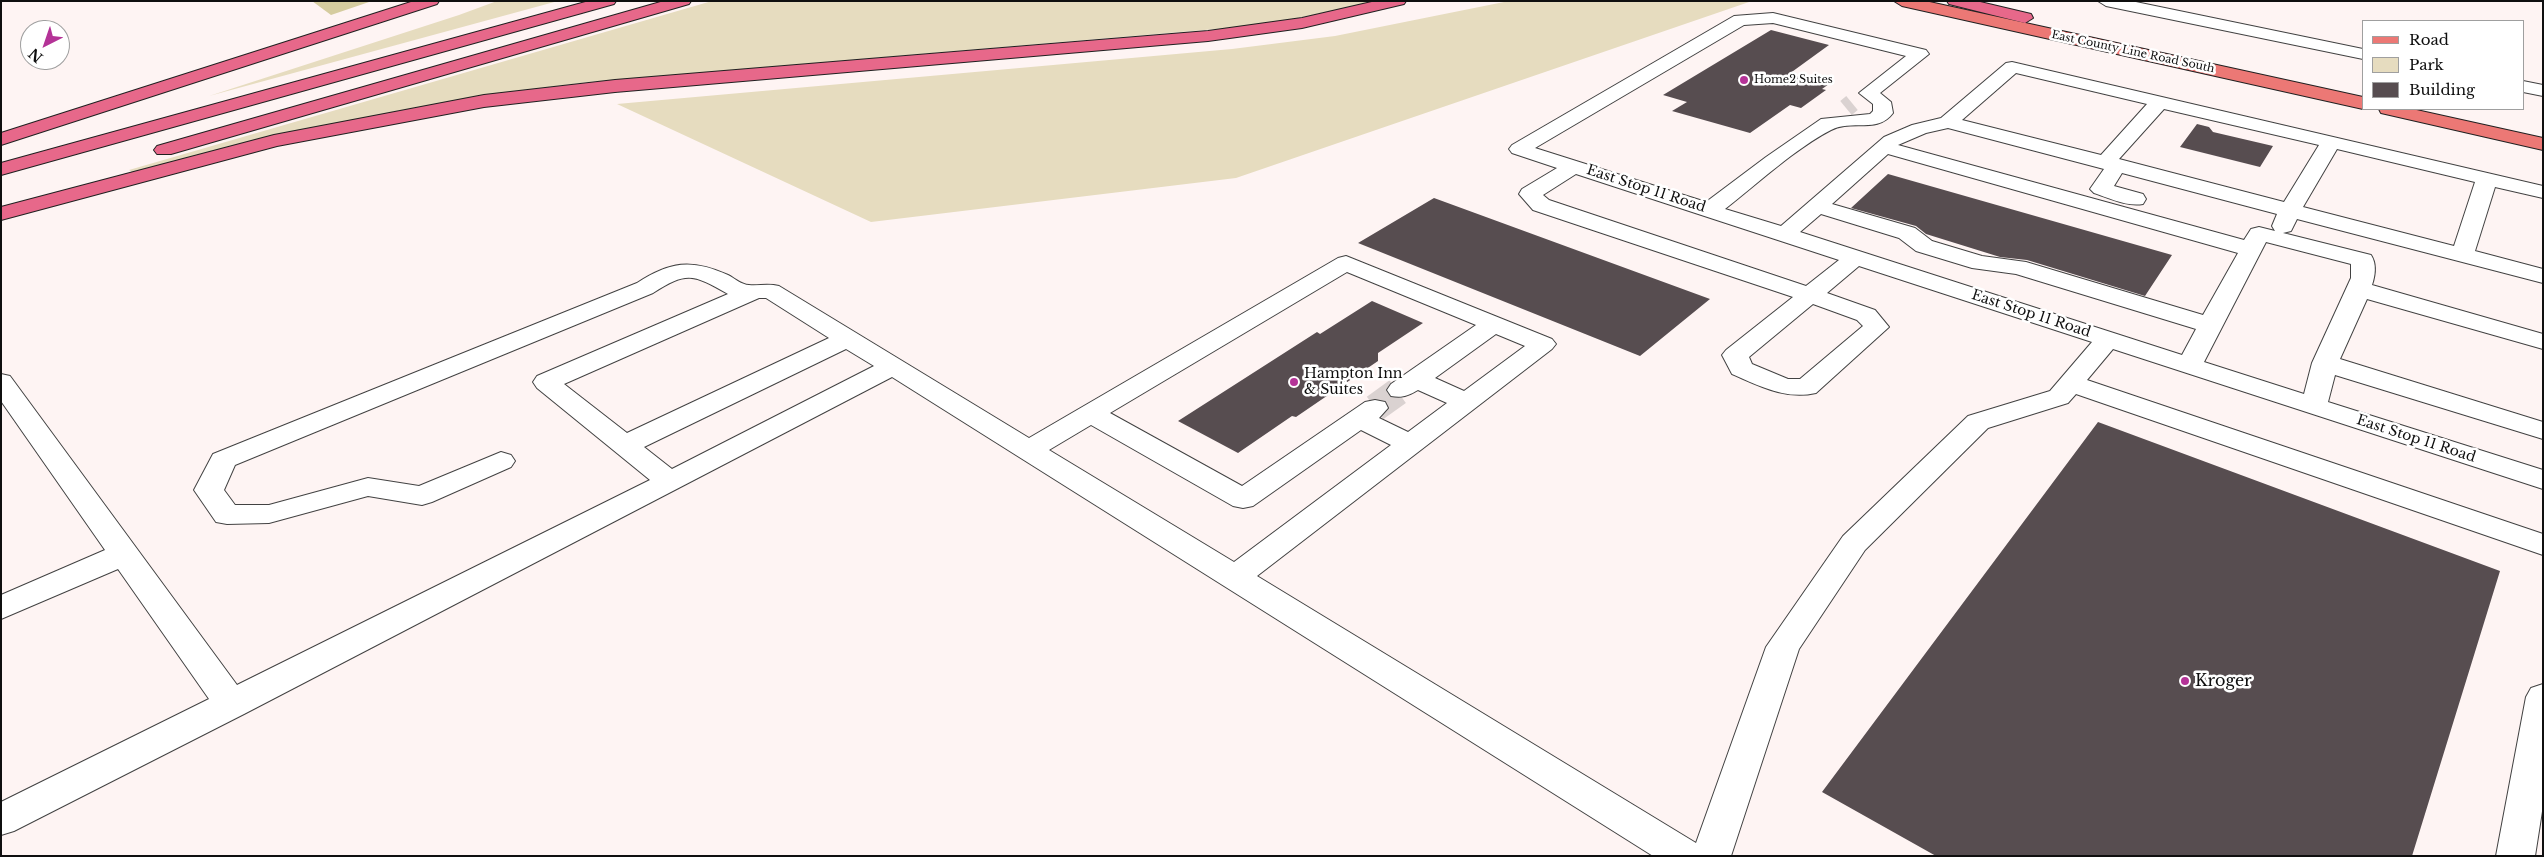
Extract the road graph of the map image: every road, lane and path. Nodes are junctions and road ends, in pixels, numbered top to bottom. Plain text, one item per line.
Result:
1 (431, 1) edge
2 (608, 1) edge
3 (683, 1) edge
4 (1398, 1) edge
5 (1902, 1) edge
6 (1947, 1) edge
7 (1955, 1) edge
8 (2106, 1) edge
9 (2025, 18) junction
10 (2362, 54) edge
11 (2524, 87) edge
12 (2543, 91) edge
13 (2362, 92) edge
14 (1868, 93) junction
15 (2160, 102) junction
16 (2362, 103) edge
17 (2392, 110) edge
18 (2447, 110) edge
19 (1948, 122) junction
20 (1828, 123) junction
21 (2543, 130) edge
22 (1, 139) edge
23 (2331, 142) junction
24 (2543, 144) edge
25 (1883, 147) junction
26 (145, 155) dead end
27 (2111, 164) junction
28 (1574, 166) junction
29 (1, 169) edge
30 (2487, 179) junction
31 (49, 182) dead end
32 (2543, 192) edge
33 (1, 196) edge
34 (1817, 206) junction
35 (1710, 210) junction
36 (2290, 210) junction
37 (1, 214) edge
38 (2359, 228) junction
39 (1785, 234) junction
40 (2262, 241) junction
41 (2462, 255) junction
42 (2350, 256) junction
43 (1856, 257) junction
44 (2543, 276) edge
45 (2359, 290) junction
46 (746, 294) junction
47 (1810, 295) junction
48 (1494, 324) junction
49 (2210, 325) junction
50 (846, 339) junction
51 (2108, 339) junction
52 (2543, 342) edge
53 (2325, 363) junction
54 (2189, 365) junction
55 (892, 367) junction
56 (2070, 384) junction
57 (4, 390) edge
58 (1466, 402) junction
59 (2314, 406) junction
60 (1090, 413) junction
61 (2543, 431) edge
62 (1411, 444) junction
63 (626, 446) junction
64 (1027, 451) junction
65 (501, 461) dead end
66 (2543, 480) edge
67 (670, 482) junction
68 (2543, 545) edge
69 (124, 554) junction
70 (1234, 578) junction
71 (1, 608) edge
72 (232, 705) junction
73 (2542, 711) edge
74 (2535, 788) edge
75 (1, 820) edge
76 (2515, 855) edge
77 (1685, 856) edge
78 (1711, 856) edge

1 - 22 highway
2 - 29 highway
3 - 26 highway
4 - 37 highway
5 - 16 main road, East County Line Road South
6 - 9 main road, East County Line Road South
7 - 9 highway
8 - 10 street
9 - 13 main road, East County Line Road South
11 - 12 street
14 - 20 street
14 - 20 street
14 - 28 street, East Stop 11 Road
15 - 19 street
15 - 23 street
15 - 27 street
17 - 24 main road
18 - 21 main road
19 - 25 street
19 - 27 street
20 - 35 street
23 - 30 street
23 - 36 street
25 - 34 street
25 - 40 street
27 - 36 street
27 - 40 street
28 - 35 street, East Stop 11 Road
28 - 47 street
30 - 32 street
30 - 41 street
31 - 33 highway
34 - 39 street
34 - 49 street
35 - 39 street, East Stop 11 Road
36 - 38 street
36 - 40 street
38 - 41 street
38 - 42 street
39 - 43 street, East Stop 11 Road
40 - 42 street
40 - 49 street
41 - 44 street
42 - 45 street
43 - 47 street
43 - 51 street, East Stop 11 Road
45 - 52 street
45 - 53 street
46 - 50 street
46 - 63 street
46 - 65 street
47 - 47 street
48 - 58 street
48 - 58 street
48 - 60 street
49 - 54 street
50 - 55 street
50 - 63 street
51 - 54 street, East Stop 11 Road
51 - 56 street
53 - 59 street
53 - 61 street
54 - 59 street, East Stop 11 Road
55 - 64 street
55 - 67 street
56 - 68 street
56 - 78 street
57 - 69 street
58 - 62 street
59 - 66 street, East Stop 11 Road
60 - 62 street
60 - 64 street
62 - 70 street
63 - 67 street
64 - 70 street
67 - 72 street
69 - 71 street
69 - 72 street
70 - 77 street
72 - 75 street
73 - 74 street
74 - 76 street

